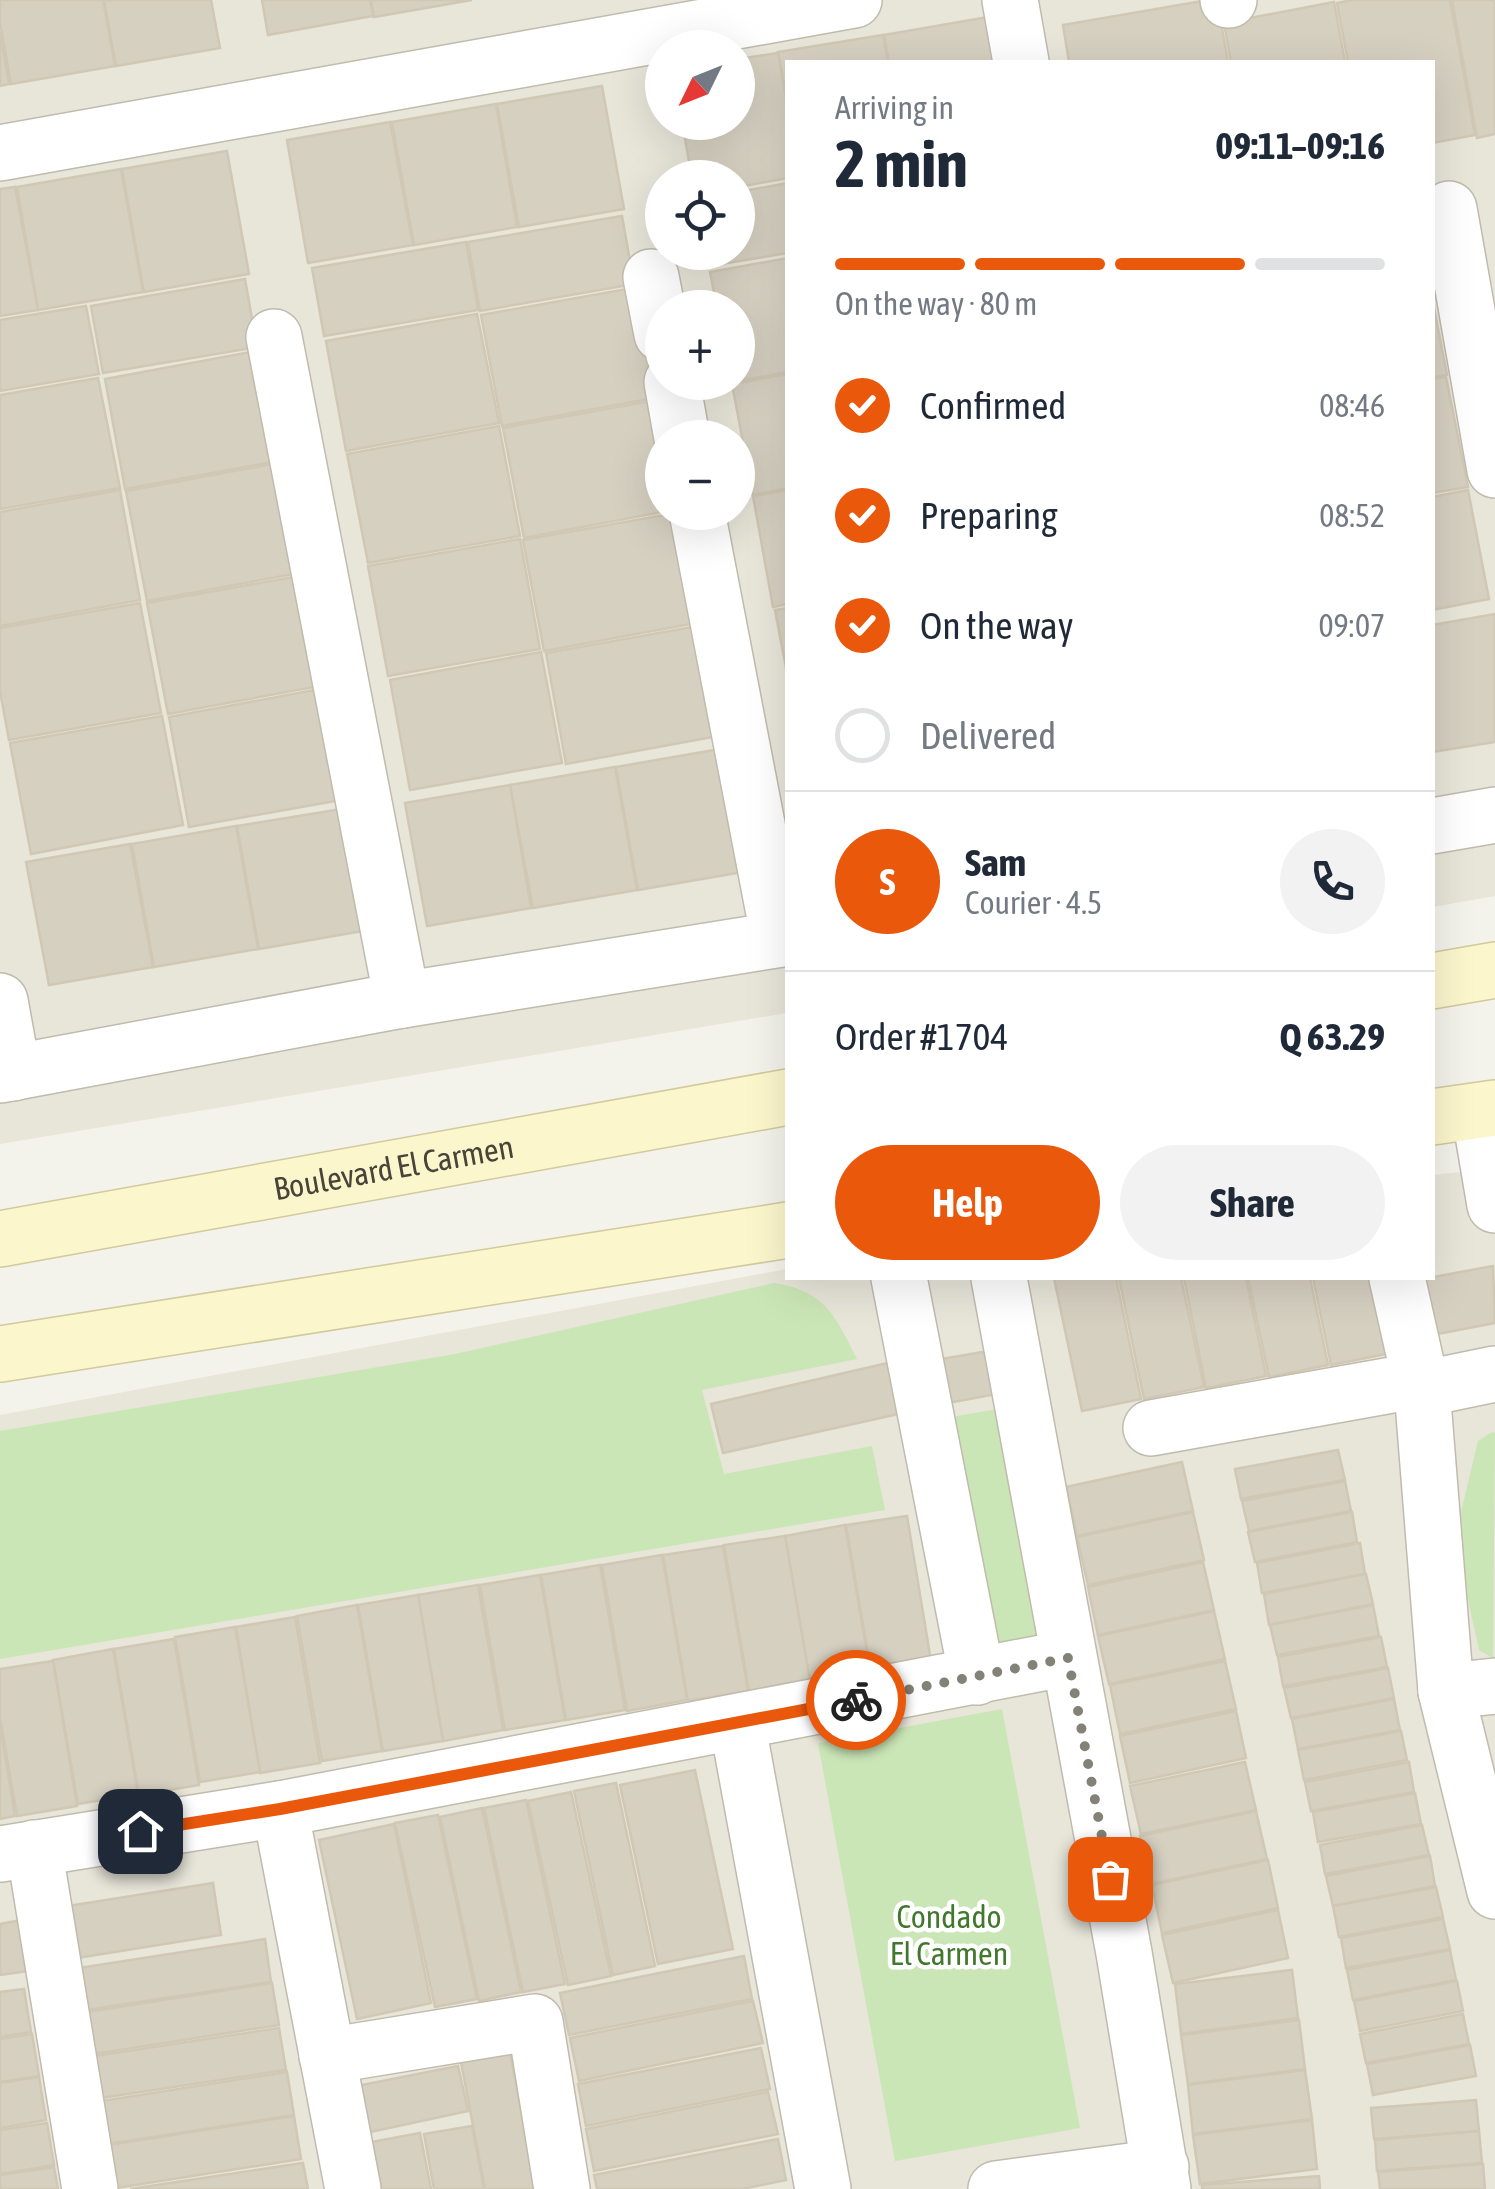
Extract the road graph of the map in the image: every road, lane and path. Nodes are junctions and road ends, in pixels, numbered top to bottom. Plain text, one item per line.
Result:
1 (854, 0) edge
2 (1010, 0) edge
3 (1022, 60) edge
4 (0, 153) edge
5 (1449, 210) dead end
6 (652, 277) dead end
7 (654, 290) edge
8 (274, 336) dead end
9 (1495, 470) edge
10 (701, 530) edge
11 (1495, 815) edge
12 (1435, 825) edge
13 (783, 938) edge
14 (1495, 970) edge
15 (1435, 980) edge
16 (402, 1000) junction
17 (0, 1001) edge
18 (6, 1074) edge
19 (785, 1098) edge
20 (1469, 1112) edge
21 (1495, 1205) edge
22 (785, 1230) edge
23 (0, 1239) edge
24 (899, 1280) edge
25 (1000, 1280) edge
26 (1397, 1280) edge
27 (0, 1354) edge
28 (1495, 1374) edge
29 (1421, 1385) junction
30 (1151, 1428) dead end
31 (1068, 1658) junction
32 (978, 1677) junction
33 (1470, 1688) edge
34 (736, 1722) junction
35 (280, 1809) junction
36 (17, 1851) edge
37 (1495, 1891) edge
38 (328, 2056) junction
39 (1162, 2178) edge
40 (90, 2189) edge
41 (353, 2189) edge
42 (562, 2189) edge
43 (823, 2189) edge
44 (996, 2189) edge

1 - 4 street
2 - 3 street
5 - 9 street
6 - 7 street
8 - 16 street
10 - 13 street
11 - 12 street
13 - 16 street
14 - 15 main road
16 - 18 street
17 - 18 street
19 - 23 main road, Boulevard El Carmen
20 - 21 street
22 - 27 main road
24 - 32 street
25 - 31 street
26 - 29 street
28 - 29 street
29 - 30 street
29 - 33 street
31 - 32 street
31 - 39 street
32 - 34 street
33 - 37 street
34 - 35 street
34 - 43 street
35 - 36 street
35 - 38 street
36 - 40 street
38 - 41 street
38 - 42 street
39 - 44 street

